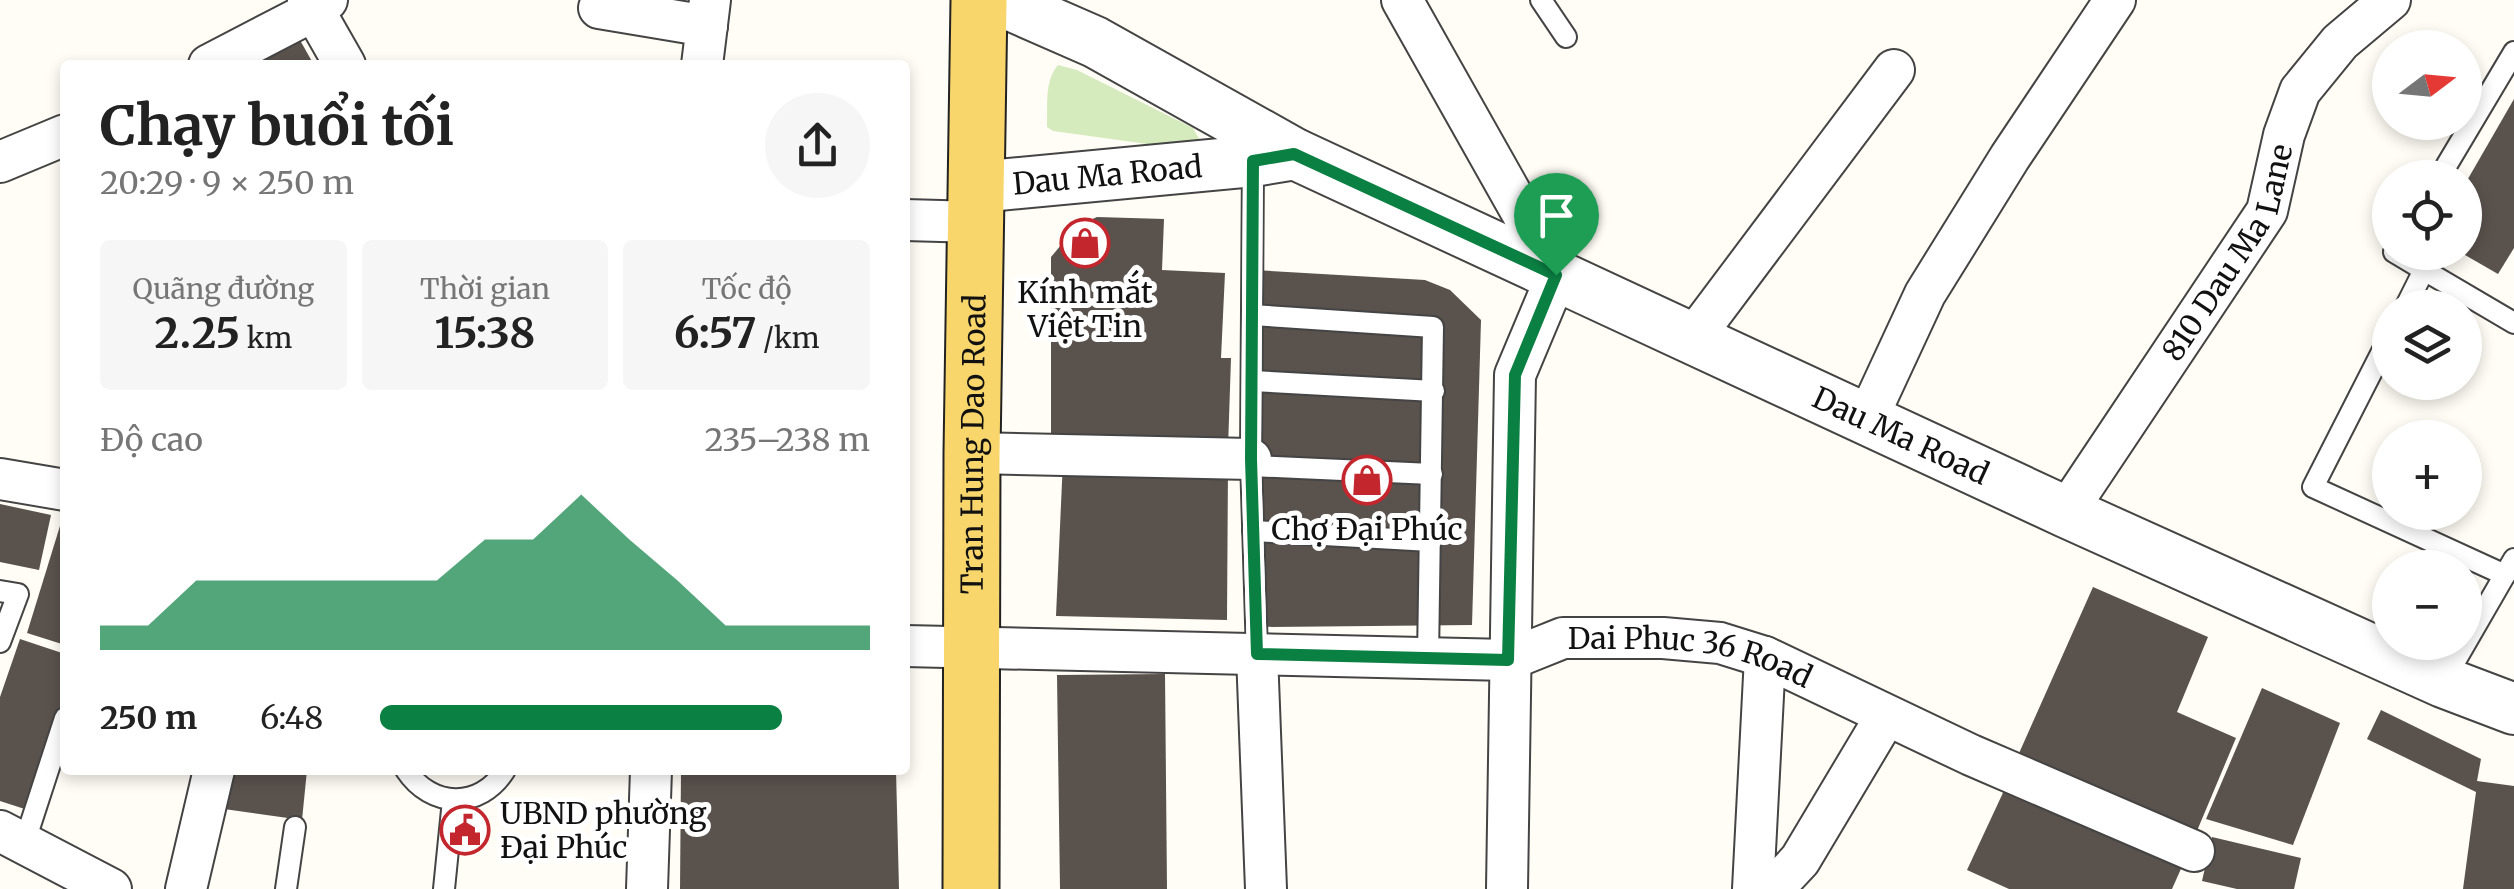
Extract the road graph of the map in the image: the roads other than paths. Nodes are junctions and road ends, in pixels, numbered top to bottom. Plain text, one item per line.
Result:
1 (978, 0) edge
2 (999, 0) edge
3 (1402, 0) edge
4 (1541, 0) edge
5 (2115, 0) edge
6 (2390, 0) edge
7 (317, 3) edge
8 (600, 8) dead end
9 (706, 30) edge
10 (1566, 37) dead end
11 (2514, 52) edge
12 (218, 60) edge
13 (343, 60) edge
14 (1894, 70) dead end
15 (60, 137) edge
16 (1274, 158) junction
17 (2450, 160) edge
18 (0, 162) edge
19 (977, 205) junction
20 (910, 219) edge
21 (2424, 270) joint
22 (1556, 275) junction
23 (2414, 290) edge
24 (1252, 315) junction
25 (2514, 323) edge
26 (1693, 338) junction
27 (2372, 371) edge
28 (1252, 381) junction
29 (1434, 392) junction
30 (1867, 419) junction
31 (972, 453) junction
32 (1251, 462) junction
33 (1432, 474) junction
34 (0, 479) edge
35 (60, 489) edge
36 (2066, 512) junction
37 (1253, 531) junction
38 (1431, 540) junction
39 (2510, 567) edge
40 (0, 590) edge
41 (0, 642) edge
42 (910, 646) edge
43 (971, 647) junction
44 (1257, 654) junction
45 (1765, 657) junction
46 (1428, 658) junction
47 (1508, 660) junction
48 (2443, 682) junction
49 (2514, 709) edge
50 (1886, 716) junction
51 (60, 729) edge
52 (213, 775) edge
53 (409, 775) edge
54 (502, 775) edge
55 (651, 775) edge
56 (453, 800) junction
57 (295, 827) dead end
58 (12, 837) edge
59 (2194, 852) dead end
60 (111, 889) edge
61 (186, 889) edge
62 (286, 889) edge
63 (444, 889) edge
64 (648, 889) edge
65 (971, 889) edge
66 (1266, 889) edge
67 (1507, 889) edge
68 (1754, 889) edge
69 (1773, 889) edge

1 - 19 main road, Tran Hung Dao Road
2 - 16 street, Dau Ma Road
3 - 22 street
4 - 10 lane
5 - 30 street
6 - 36 street, 810 Dau Ma Lane
7 - 12 street
7 - 13 street
8 - 9 street
11 - 17 lane
14 - 26 street
15 - 18 street
16 - 19 street, Dau Ma Road
16 - 22 street, Dau Ma Road
16 - 24 lane
19 - 20 street
19 - 31 main road, Tran Hung Dao Road
21 - 23 lane
21 - 25 lane
22 - 26 street, Dau Ma Road
22 - 47 street
24 - 28 lane
24 - 29 lane
26 - 30 street, Dau Ma Road
27 - 39 lane
28 - 29 lane
28 - 32 lane
29 - 33 lane
30 - 36 street, Dau Ma Road
31 - 32 street
31 - 43 main road, Tran Hung Dao Road
32 - 33 lane
32 - 37 lane
33 - 38 lane
34 - 35 street
36 - 48 street, Dau Ma Road
37 - 38 lane
37 - 44 lane
38 - 46 lane
39 - 48 lane
40 - 41 lane
42 - 43 street, Dai Phuc 36 Road
43 - 44 street, Dai Phuc 36 Road
43 - 65 main road, Tran Hung Dao Road
44 - 46 street, Dai Phuc 36 Road
44 - 66 street
45 - 47 street, Dai Phuc 36 Road
45 - 50 street, Dai Phuc 36 Road
45 - 68 street
46 - 47 street, Dai Phuc 36 Road
47 - 67 street
48 - 49 street, Dau Ma Road
50 - 59 street, Dai Phuc 36 Road
50 - 69 street
51 - 58 lane
52 - 61 street
53 - 56 lane
54 - 56 lane
55 - 64 street
56 - 63 lane
57 - 62 lane
58 - 60 street

